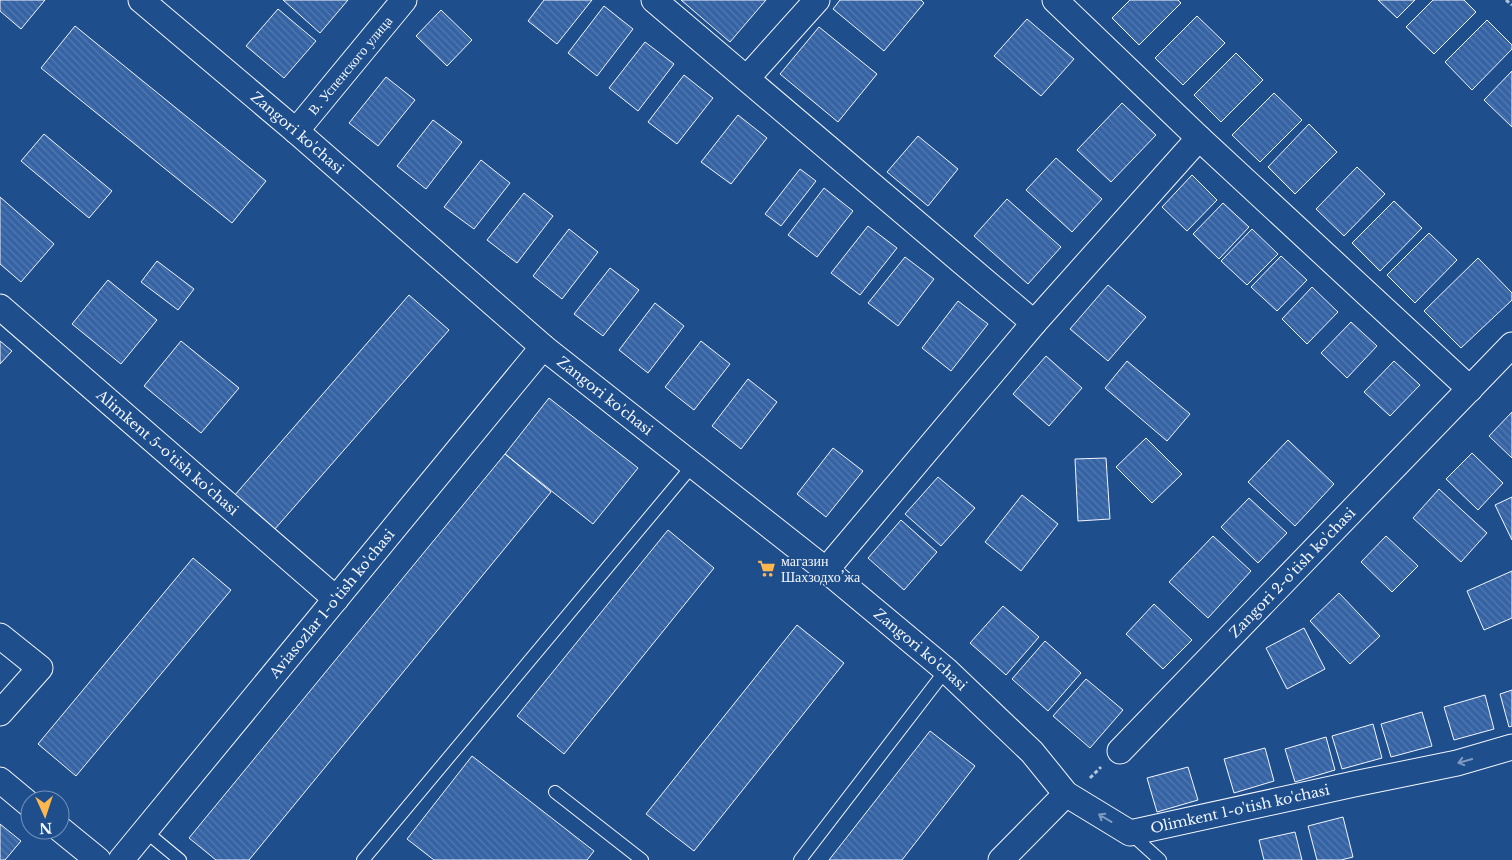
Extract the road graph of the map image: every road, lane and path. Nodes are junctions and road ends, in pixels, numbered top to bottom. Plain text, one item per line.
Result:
1 (141, 0) edge
2 (404, 0) edge
3 (654, 0) edge
4 (817, 0) edge
5 (1055, 0) edge
6 (1506, 0) edge
7 (1512, 5) edge
8 (747, 78) junction
9 (296, 131) junction
10 (1199, 138) junction
11 (0, 307) edge
12 (1034, 323) junction
13 (1512, 345) edge
14 (542, 347) junction
15 (1470, 389) junction
16 (693, 465) junction
17 (826, 570) junction
18 (336, 599) junction
19 (0, 636) edge
20 (946, 670) junction
21 (0, 713) edge
22 (1512, 747) edge
23 (1120, 750) joint
24 (0, 780) edge
25 (555, 792) dead end
26 (1066, 794) junction
27 (20, 797) edge
28 (146, 831) junction
29 (1130, 833) junction
30 (70, 837) edge
31 (98, 860) edge
32 (121, 860) edge
33 (180, 860) edge
34 (363, 860) edge
35 (642, 860) edge
36 (800, 860) edge
37 (1001, 860) edge
38 (1160, 860) edge

1 - 9 street, Zangori ko'chasi
2 - 9 street, В. Успенского улица
3 - 8 street
4 - 8 street
5 - 10 street
6 - 7 path
8 - 12 street
9 - 14 street, Zangori ko'chasi
10 - 12 street
10 - 15 street
11 - 18 street, Alimkent 5-o'tish ko'chasi
12 - 17 street
13 - 15 street, Zangori 2-o'tish ko'chasi
14 - 16 street, Zangori ko'chasi
14 - 18 street, Aviasozlar 1-o'tish ko'chasi
15 - 23 street, Zangori 2-o'tish ko'chasi
16 - 17 street, Zangori ko'chasi
16 - 34 lane
17 - 20 street, Zangori ko'chasi
18 - 28 street, Aviasozlar 1-o'tish ko'chasi
19 - 21 street
20 - 26 street, Zangori ko'chasi
20 - 36 lane
22 -> 29 street, Olimkent 1-o'tish ko'chasi
23 - 26 path
24 - 27 street
25 - 35 lane
29 -> 26 street, Olimkent 1-o'tish ko'chasi
26 - 37 street
28 - 32 street, Aviasozlar 1-o'tish ko'chasi
28 - 33 lane
29 - 38 lane
30 - 31 street

